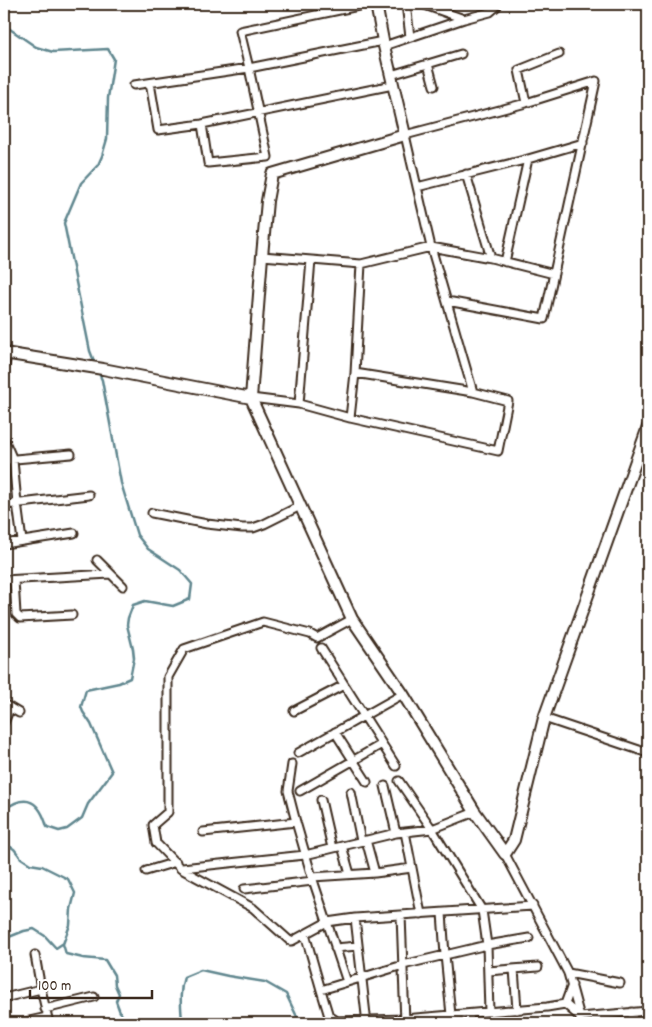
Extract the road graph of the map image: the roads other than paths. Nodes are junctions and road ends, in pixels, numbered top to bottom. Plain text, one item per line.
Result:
1 (368, 4) edge
2 (376, 4) edge
3 (406, 4) edge
4 (422, 4) edge
5 (498, 4) edge
6 (464, 19) junction
7 (410, 37) junction
8 (384, 43) junction
9 (461, 54) dead end
10 (559, 54) dead end
11 (428, 64) junction
12 (249, 68) junction
13 (392, 80) junction
14 (150, 83) junction
15 (134, 85) dead end
16 (434, 86) dead end
17 (526, 102) junction
18 (258, 113) junction
19 (202, 124) junction
20 (405, 135) junction
21 (583, 143) junction
22 (528, 159) junction
23 (466, 174) junction
24 (417, 187) junction
25 (431, 247) junction
26 (262, 256) junction
27 (491, 258) junction
28 (311, 260) junction
29 (506, 262) junction
30 (361, 264) junction
31 (554, 274) junction
32 (447, 301) junction
33 (5, 353) edge
34 (4, 371) edge
35 (355, 373) junction
36 (473, 392) junction
37 (251, 398) junction
38 (299, 404) junction
39 (350, 418) junction
40 (648, 427) edge
41 (4, 439) edge
42 (71, 454) dead end
43 (4, 460) edge
44 (13, 460) junction
45 (89, 495) dead end
46 (17, 503) junction
47 (4, 504) edge
48 (300, 506) junction
49 (152, 513) dead end
50 (74, 533) dead end
51 (22, 541) junction
52 (4, 544) edge
53 (97, 560) dead end
54 (110, 574) junction
55 (4, 580) edge
56 (14, 580) junction
57 (123, 586) dead end
58 (72, 616) dead end
59 (352, 619) junction
60 (321, 648) dead end
61 (344, 685) junction
62 (403, 694) junction
63 (7, 706) edge
64 (294, 711) dead end
65 (19, 713) dead end
66 (364, 716) junction
67 (544, 718) junction
68 (4, 723) edge
69 (335, 732) junction
70 (382, 744) junction
71 (298, 753) dead end
72 (648, 754) edge
73 (354, 761) junction
74 (292, 764) dead end
75 (396, 766) dead end
76 (399, 781) dead end
77 (367, 782) dead end
78 (385, 786) dead end
79 (300, 791) dead end
80 (351, 792) dead end
81 (321, 800) dead end
82 (475, 812) junction
83 (296, 822) junction
84 (432, 829) junction
85 (203, 832) dead end
86 (405, 832) junction
87 (396, 833) junction
88 (363, 841) junction
89 (342, 846) junction
90 (332, 848) junction
91 (505, 854) junction
92 (305, 855) junction
93 (176, 862) junction
94 (412, 868) junction
95 (181, 869) junction
96 (146, 871) dead end
97 (376, 873) junction
98 (350, 874) junction
99 (312, 879) junction
100 (244, 889) dead end
101 (533, 906) junction
102 (482, 910) junction
103 (442, 913) junction
104 (421, 914) junction
105 (400, 916) junction
106 (355, 918) junction
107 (327, 922) junction
108 (305, 934) junction
109 (529, 938) dead end
110 (486, 945) junction
111 (358, 946) junction
112 (335, 948) junction
113 (35, 955) dead end
114 (445, 956) junction
115 (402, 965) junction
116 (538, 967) dead end
117 (514, 969) junction
118 (488, 971) junction
119 (568, 972) junction
120 (578, 974) junction
121 (361, 978) junction
122 (347, 982) junction
123 (620, 983) dead end
124 (572, 986) junction
125 (40, 989) junction
126 (321, 990) junction
127 (94, 997) dead end
128 (4, 998) edge
129 (564, 1004) junction
130 (517, 1010) junction
131 (648, 1011) edge
132 (489, 1012) junction
133 (632, 1012) junction
134 (469, 1014) junction
135 (366, 1015) dead end
136 (451, 1015) junction
137 (47, 1016) edge
138 (330, 1020) edge
139 (580, 1020) edge
140 (404, 1021) edge
141 (20, 1023) edge
142 (470, 1023) edge
143 (633, 1023) edge

1 - 12 street
2 - 8 street
3 - 7 street
4 - 6 street
5 - 6 street
6 - 7 street
7 - 8 street
8 - 12 street
8 - 13 street
9 - 11 street
10 - 17 street
11 - 13 street
11 - 16 street
12 - 14 street
12 - 18 street
13 - 18 street
13 - 20 street
14 - 15 street
14 - 19 street
17 - 20 street
17 - 21 street
18 - 19 street
18 - 19 street
20 - 24 street
20 - 26 street
21 - 22 street
21 - 31 street
22 - 23 street
22 - 29 street
23 - 24 street
23 - 27 street
24 - 25 street
25 - 27 street
25 - 30 street
25 - 32 street
26 - 28 street
26 - 37 street
27 - 29 street
28 - 30 street
28 - 38 street
29 - 31 street
30 - 35 street
31 - 32 street
32 - 36 street
33 - 34 street
33 - 37 street
35 - 36 street
35 - 39 street
36 - 39 street
37 - 38 street
37 - 48 street
38 - 39 street
40 - 67 street
41 - 44 street
42 - 44 street
43 - 44 street
44 - 46 street
45 - 46 street
46 - 47 street
46 - 51 street
48 - 49 street
48 - 59 street
50 - 51 street
51 - 52 street
53 - 54 street
54 - 56 street
54 - 57 street
55 - 56 street
56 - 58 street
59 - 62 street
59 - 93 street
60 - 61 street
61 - 64 street
61 - 66 street
62 - 66 street
62 - 82 street
63 - 65 street
63 - 68 street
66 - 69 street
66 - 70 street
67 - 72 street
67 - 91 street
69 - 71 street
69 - 73 street
70 - 73 street
70 - 75 street
73 - 77 street
73 - 79 street
74 - 83 street
76 - 84 street
78 - 87 street
80 - 88 street
81 - 90 street
82 - 84 street
82 - 91 street
83 - 85 street
83 - 92 street
84 - 86 street
84 - 102 street
86 - 87 street
86 - 94 street
87 - 88 street
88 - 89 street
88 - 97 street
89 - 90 street
89 - 98 street
90 - 92 street
91 - 101 street
92 - 95 street
92 - 99 street
93 - 95 street
93 - 96 street
94 - 97 street
94 - 104 street
95 - 108 street
97 - 98 street
98 - 99 street
99 - 100 street
99 - 107 street
101 - 102 street
101 - 119 street
102 - 103 street
102 - 110 street
103 - 104 street
103 - 114 street
104 - 105 street
105 - 106 street
105 - 115 street
106 - 107 street
106 - 111 street
107 - 108 street
107 - 112 street
108 - 126 street
109 - 110 street
110 - 114 street
110 - 118 street
111 - 112 street
111 - 121 street
112 - 122 street
113 - 125 street
114 - 115 street
114 - 136 street
115 - 121 street
115 - 140 street
116 - 117 street
117 - 118 street
117 - 130 street
118 - 132 street
119 - 120 street
119 - 124 street
120 - 123 street
120 - 124 street
121 - 122 street
121 - 135 street
122 - 126 street
124 - 129 street
124 - 139 street
125 - 128 street
125 - 137 street
126 - 138 street
127 - 137 street
129 - 130 street
129 - 139 street
130 - 132 street
131 - 133 street
132 - 134 street
133 - 139 street
133 - 143 street
134 - 136 street
134 - 142 street
136 - 140 street
137 - 141 street
138 - 140 street

